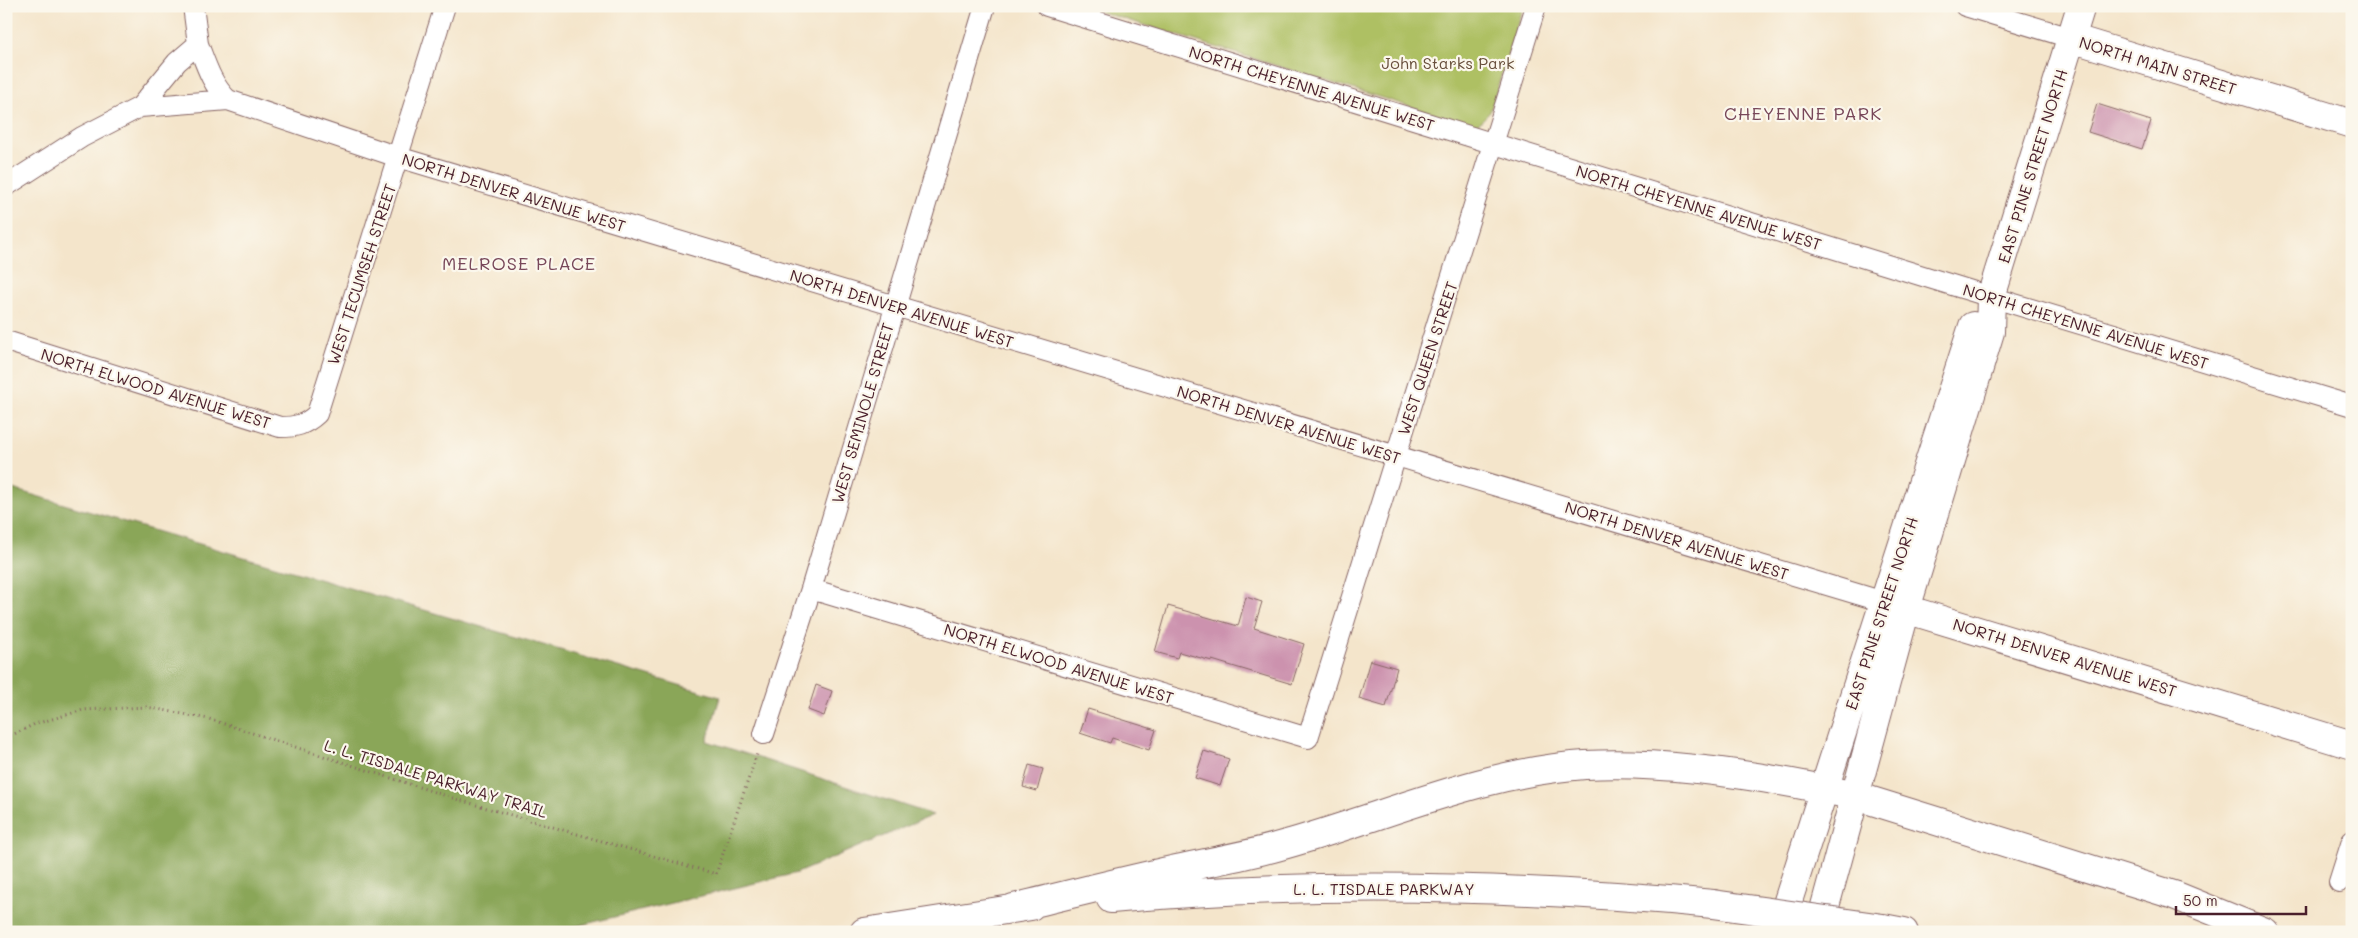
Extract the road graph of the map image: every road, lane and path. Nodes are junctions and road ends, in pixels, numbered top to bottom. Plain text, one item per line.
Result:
1 (193, 6) edge
2 (445, 6) edge
3 (1047, 6) edge
4 (1536, 6) edge
5 (1965, 6) edge
6 (2081, 6) edge
7 (983, 7) edge
8 (2071, 38) junction
9 (198, 44) junction
10 (228, 100) junction
11 (140, 108) junction
12 (2352, 124) edge
13 (1494, 144) junction
14 (398, 157) junction
15 (6, 186) edge
16 (1991, 297) junction
17 (894, 305) junction
18 (6, 341) edge
19 (2352, 406) edge
20 (307, 423) joint
21 (1396, 456) junction
22 (811, 589) junction
23 (1895, 605) junction
24 (764, 734) joint
25 (6, 738) edge
26 (1308, 738) joint
27 (2352, 745) edge
28 (1823, 789) junction
29 (1856, 796) junction
30 (2352, 841) edge
31 (2339, 882) dead end
32 (1012, 908) junction
33 (1894, 930) edge
34 (864, 932) edge
35 (1778, 932) edge
36 (1818, 932) edge
37 (2265, 932) edge

1 - 9 street
2 - 14 street, WEST TECUMSEH STREET
3 - 13 street, NORTH CHEYENNE AVENUE WEST
4 - 13 street, WEST QUEEN STREET
5 - 8 street, NORTH MAIN STREET
6 - 8 main road, EAST PINE STREET NORTH
7 - 17 street, WEST SEMINOLE STREET
8 - 12 main road, NORTH MAIN STREET
8 - 16 main road, EAST PINE STREET NORTH
9 - 10 street
9 - 11 street, NORTH DENVER AVENUE WEST
10 - 11 street, NORTH DENVER AVENUE WEST
10 - 14 street, NORTH DENVER AVENUE WEST
11 - 15 street, NORTH DENVER AVENUE WEST
13 - 16 street, NORTH CHEYENNE AVENUE WEST
13 - 21 street, WEST QUEEN STREET
14 - 17 street, NORTH DENVER AVENUE WEST
14 - 20 street, WEST TECUMSEH STREET
16 - 19 street, NORTH CHEYENNE AVENUE WEST
16 - 23 main road, EAST PINE STREET NORTH
17 - 21 street, NORTH DENVER AVENUE WEST
17 - 22 street, WEST SEMINOLE STREET
18 - 20 street, NORTH ELWOOD AVENUE WEST
21 - 23 street, NORTH DENVER AVENUE WEST
21 - 26 street, WEST QUEEN STREET
22 - 24 street, WEST SEMINOLE STREET
22 - 26 street, NORTH ELWOOD AVENUE WEST
23 - 27 main road, NORTH DENVER AVENUE WEST
23 - 28 main road, EAST PINE STREET NORTH
23 - 29 main road, EAST PINE STREET NORTH
24 - 25 path, L. L. TISDALE PARKWAY TRAIL
28 - 29 main road
28 - 32 main road
28 - 35 main road, EAST PINE STREET NORTH
29 - 36 main road, EAST PINE STREET NORTH
29 - 37 main road
30 - 31 street
32 - 33 main road, L. L. TISDALE PARKWAY, bridge
32 - 34 main road, L. L. TISDALE PARKWAY

